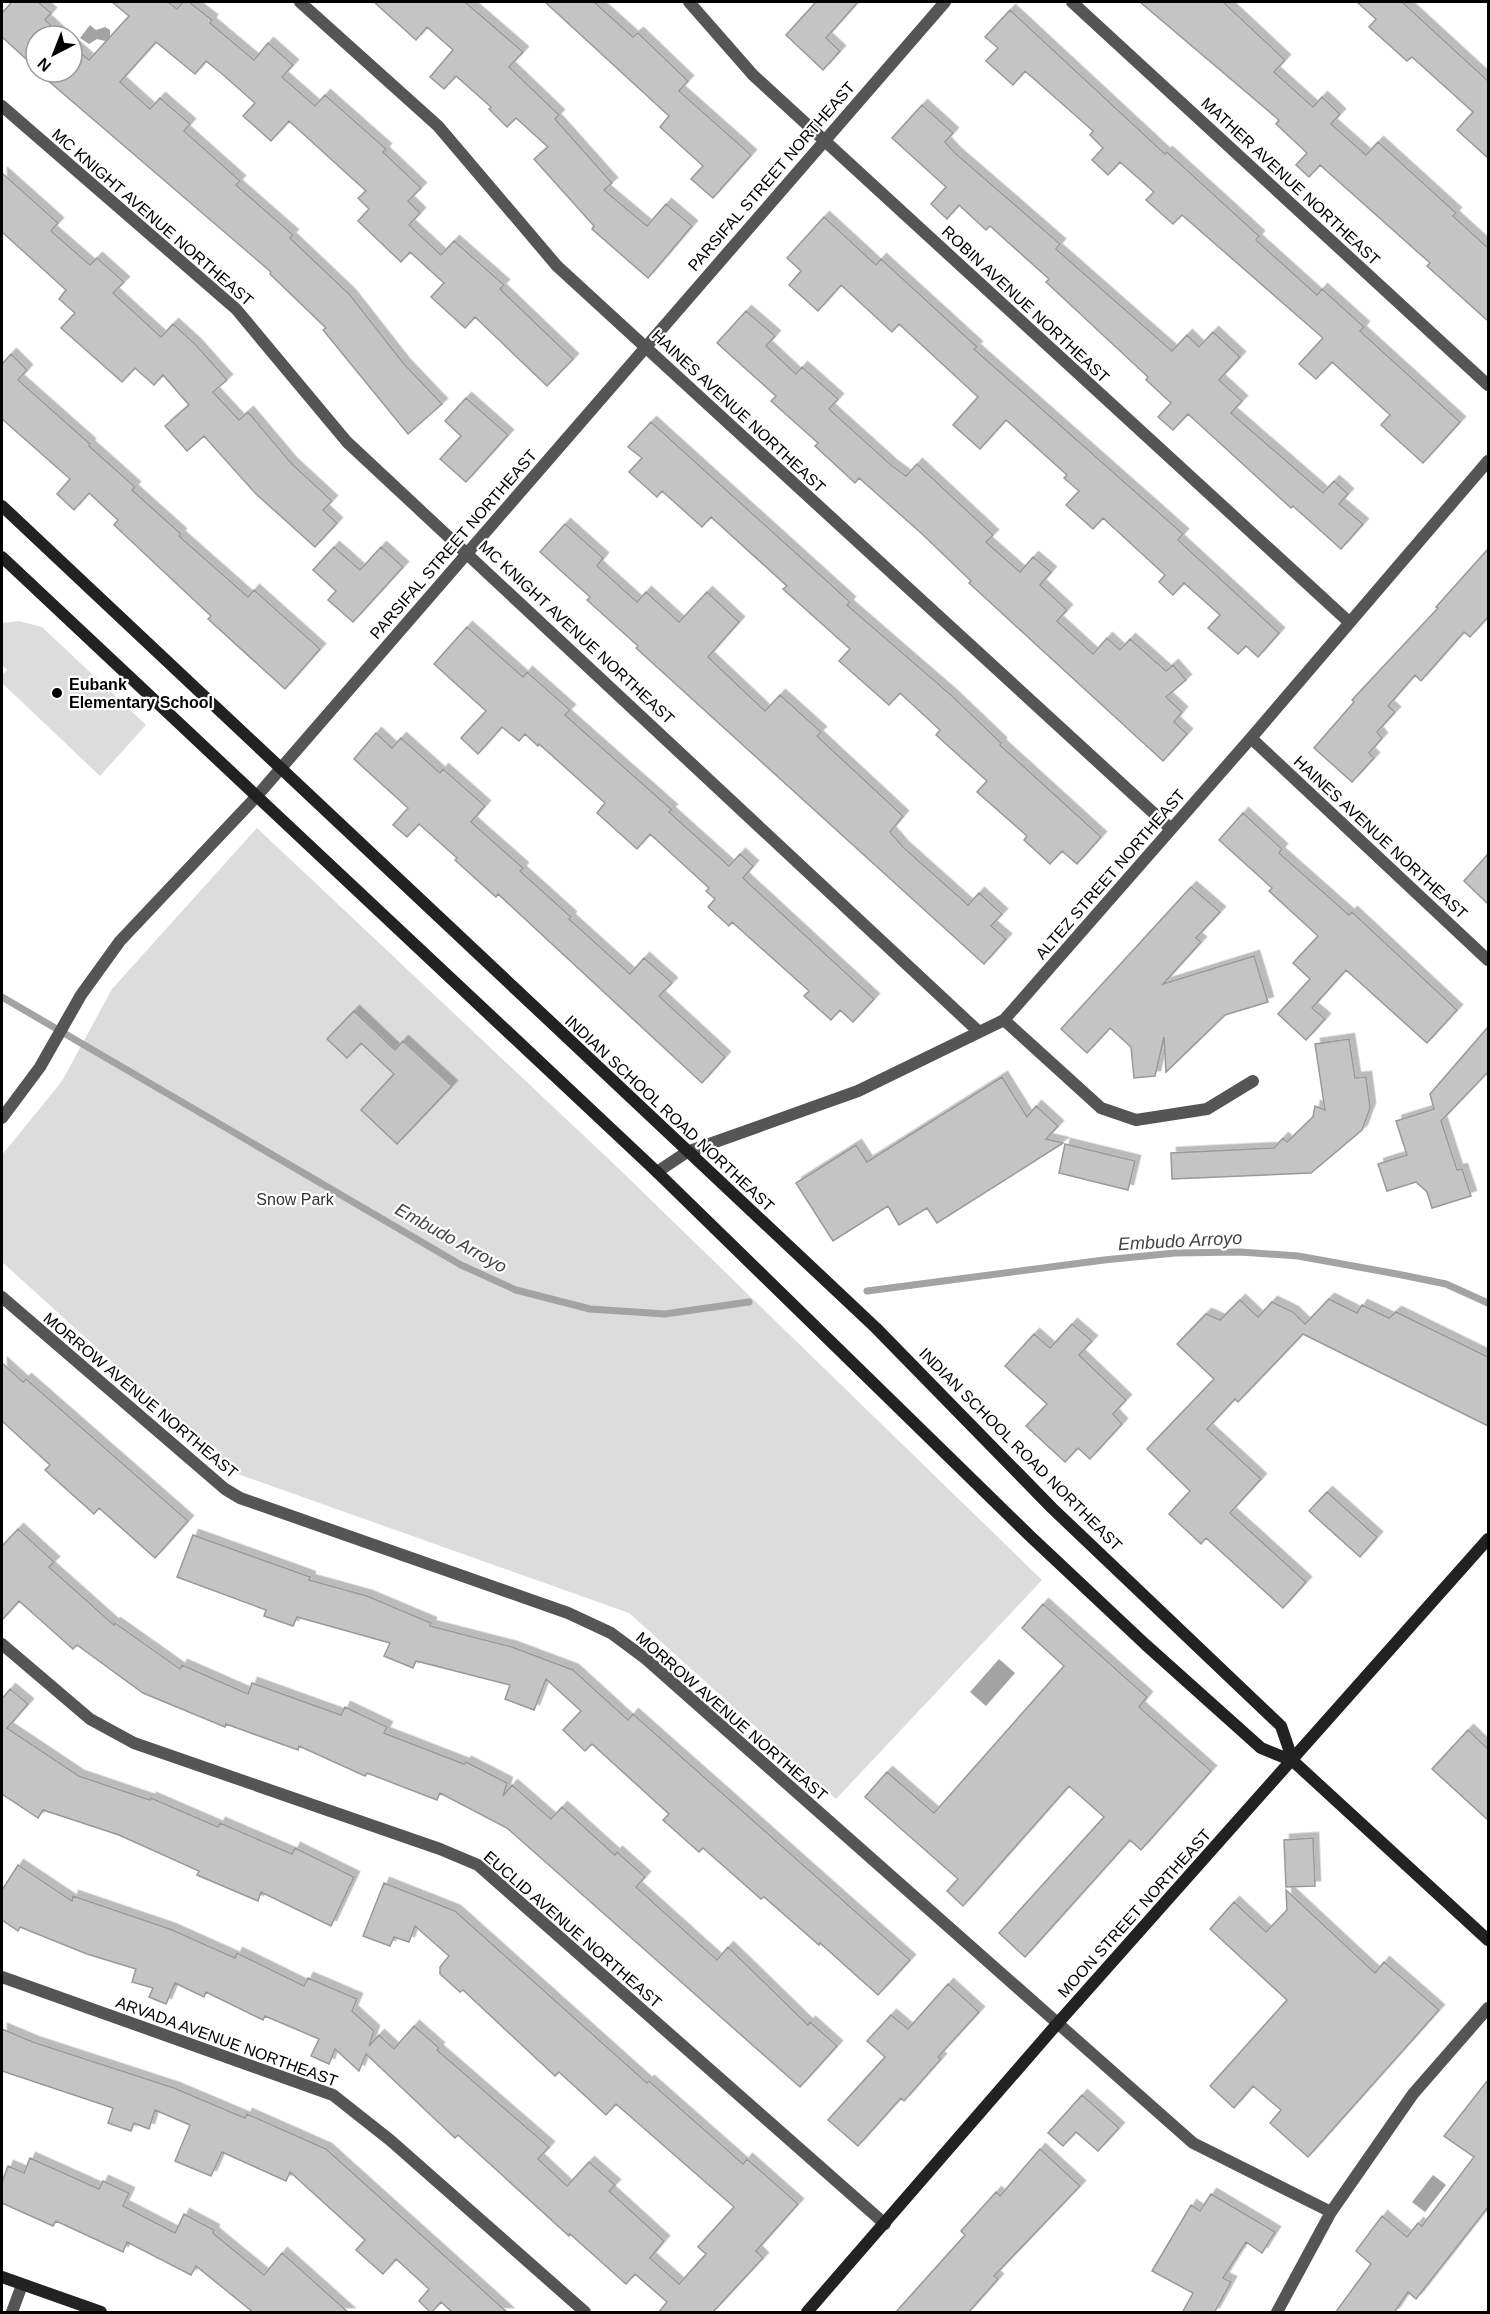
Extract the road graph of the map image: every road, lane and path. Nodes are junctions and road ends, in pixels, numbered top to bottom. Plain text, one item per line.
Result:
1 (300, 2) edge
2 (689, 2) edge
3 (945, 2) edge
4 (1072, 2) edge
5 (2, 106) edge
6 (824, 140) junction
7 (645, 347) junction
8 (1488, 385) edge
9 (1488, 461) edge
10 (2, 506) edge
11 (468, 552) junction
12 (2, 557) edge
13 (1349, 622) junction
14 (1251, 738) junction
15 (281, 769) junction
16 (256, 798) junction
17 (1171, 829) junction
18 (1488, 960) edge
19 (1004, 1020) junction
20 (978, 1031) junction
21 (1253, 1081) dead end
22 (2, 1118) edge
23 (687, 1152) junction
24 (657, 1172) junction
25 (2, 1297) edge
26 (1488, 1539) edge
27 (2, 1644) edge
28 (1293, 1761) junction
29 (1488, 1940) edge
30 (2, 1977) edge
31 (1488, 2008) edge
32 (1057, 2024) junction
33 (1331, 2212) junction
34 (885, 2224) junction
35 (2, 2277) edge
36 (22, 2284) junction
37 (12, 2313) edge
38 (101, 2313) edge
39 (585, 2313) edge
40 (807, 2313) edge
41 (1277, 2313) edge

1 - 7 street, HAINES AVENUE NORTHEAST
2 - 6 street, ROBIN AVENUE NORTHEAST
3 - 6 street, PARSIFAL STREET NORTHEAST
4 - 8 street, MATHER AVENUE NORTHEAST
5 - 11 street, MC KNIGHT AVENUE NORTHEAST
6 - 7 street, PARSIFAL STREET NORTHEAST
6 - 13 street, ROBIN AVENUE NORTHEAST
7 - 11 street, PARSIFAL STREET NORTHEAST
7 - 17 street, HAINES AVENUE NORTHEAST
9 - 13 street, ALTEZ STREET NORTHEAST
10 - 15 street, INDIAN SCHOOL ROAD NORTHEAST
11 - 15 street, PARSIFAL STREET NORTHEAST
11 - 20 street, MC KNIGHT AVENUE NORTHEAST
12 - 16 street, INDIAN SCHOOL ROAD NORTHEAST
13 - 14 street, ALTEZ STREET NORTHEAST
14 - 17 street, ALTEZ STREET NORTHEAST
14 - 18 street, HAINES AVENUE NORTHEAST
15 - 16 street, PARSIFAL STREET NORTHEAST
15 - 23 street, INDIAN SCHOOL ROAD NORTHEAST
16 - 22 street, PARSIFAL STREET NORTHEAST
16 - 24 street, INDIAN SCHOOL ROAD NORTHEAST
17 - 19 street, ALTEZ STREET NORTHEAST
19 - 20 street, ALTEZ STREET NORTHEAST
19 - 21 street
20 - 23 street, ALTEZ STREET NORTHEAST
23 - 24 street, ALTEZ STREET NORTHEAST
23 - 28 street, INDIAN SCHOOL ROAD NORTHEAST
24 - 28 street, INDIAN SCHOOL ROAD NORTHEAST
25 - 32 street, MORROW AVENUE NORTHEAST
26 - 28 street, MOON STREET NORTHEAST
27 - 34 street, EUCLID AVENUE NORTHEAST
28 - 29 street, INDIAN SCHOOL ROAD NORTHEAST
28 - 32 street, MOON STREET NORTHEAST
30 - 39 street, ARVADA AVENUE NORTHEAST
31 - 33 street
32 - 33 street, MORROW AVENUE NORTHEAST
32 - 34 street, MOON STREET NORTHEAST
33 - 41 street
34 - 40 street, MOON STREET NORTHEAST
35 - 36 street
36 - 37 street
36 - 38 street

